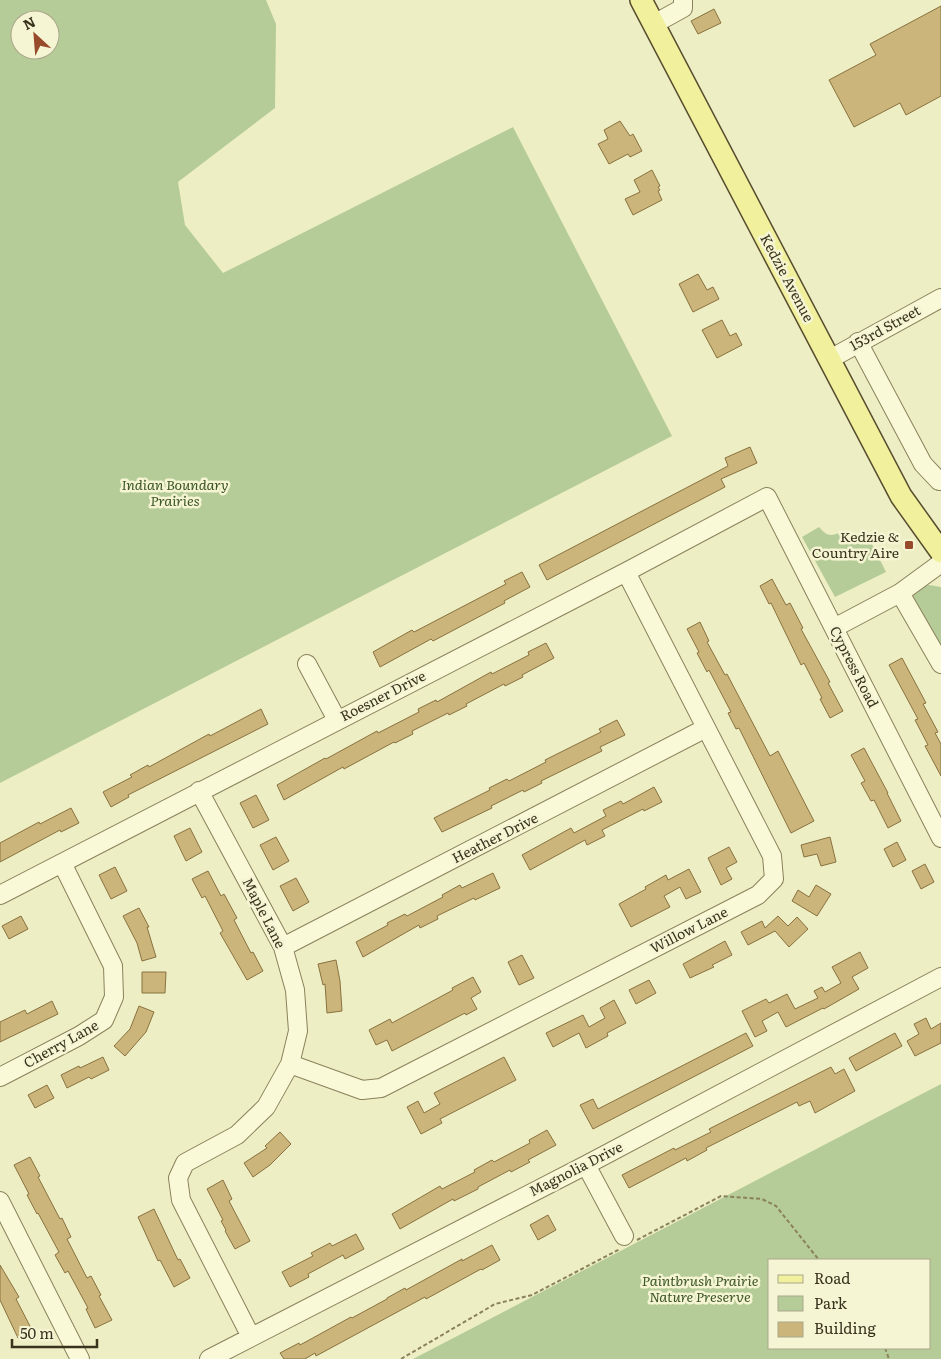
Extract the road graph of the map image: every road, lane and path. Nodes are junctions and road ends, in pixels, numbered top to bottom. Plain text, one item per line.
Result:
1 (641, 0) edge
2 (683, 0) edge
3 (654, 24) junction
4 (941, 298) edge
5 (858, 342) junction
6 (830, 359) junction
7 (941, 481) edge
8 (767, 497) joint
9 (941, 552) edge
10 (941, 563) edge
11 (626, 572) junction
12 (900, 593) junction
13 (834, 628) junction
14 (307, 664) dead end
15 (941, 664) edge
16 (337, 720) junction
17 (706, 728) junction
18 (199, 791) junction
19 (941, 838) edge
20 (62, 863) junction
21 (0, 895) edge
22 (284, 947) junction
23 (941, 977) edge
24 (290, 1064) junction
25 (0, 1077) edge
26 (586, 1164) junction
27 (0, 1201) edge
28 (629, 1241) junction
29 (818, 1259) edge
30 (251, 1337) junction
31 (80, 1359) edge
32 (209, 1359) edge
33 (401, 1359) edge

1 - 3 main road, Kedzie Avenue
2 - 3 street
3 - 6 main road, Kedzie Avenue
4 - 5 street, 153rd Street
5 - 6 street, 153rd Street
5 - 7 street
6 - 9 main road, Kedzie Avenue
8 - 11 street, Roesner Drive
8 - 13 street, Cypress Road
10 - 12 street
11 - 16 street, Roesner Drive
11 - 17 street, Willow Lane
12 - 13 street
12 - 15 street
13 - 19 street, Cypress Road
14 - 16 street
16 - 18 street, Roesner Drive
17 - 22 street, Heather Drive
17 - 24 street, Willow Lane
18 - 20 street, Roesner Drive
18 - 22 street, Maple Lane
20 - 21 street, Roesner Drive
20 - 25 street, Cherry Lane
22 - 24 street, Maple Lane
23 - 26 street, Magnolia Drive
24 - 30 street, Maple Lane
26 - 28 street
26 - 30 street, Magnolia Drive
27 - 31 street
28 - 29 path
28 - 33 path
30 - 32 street, Magnolia Drive

